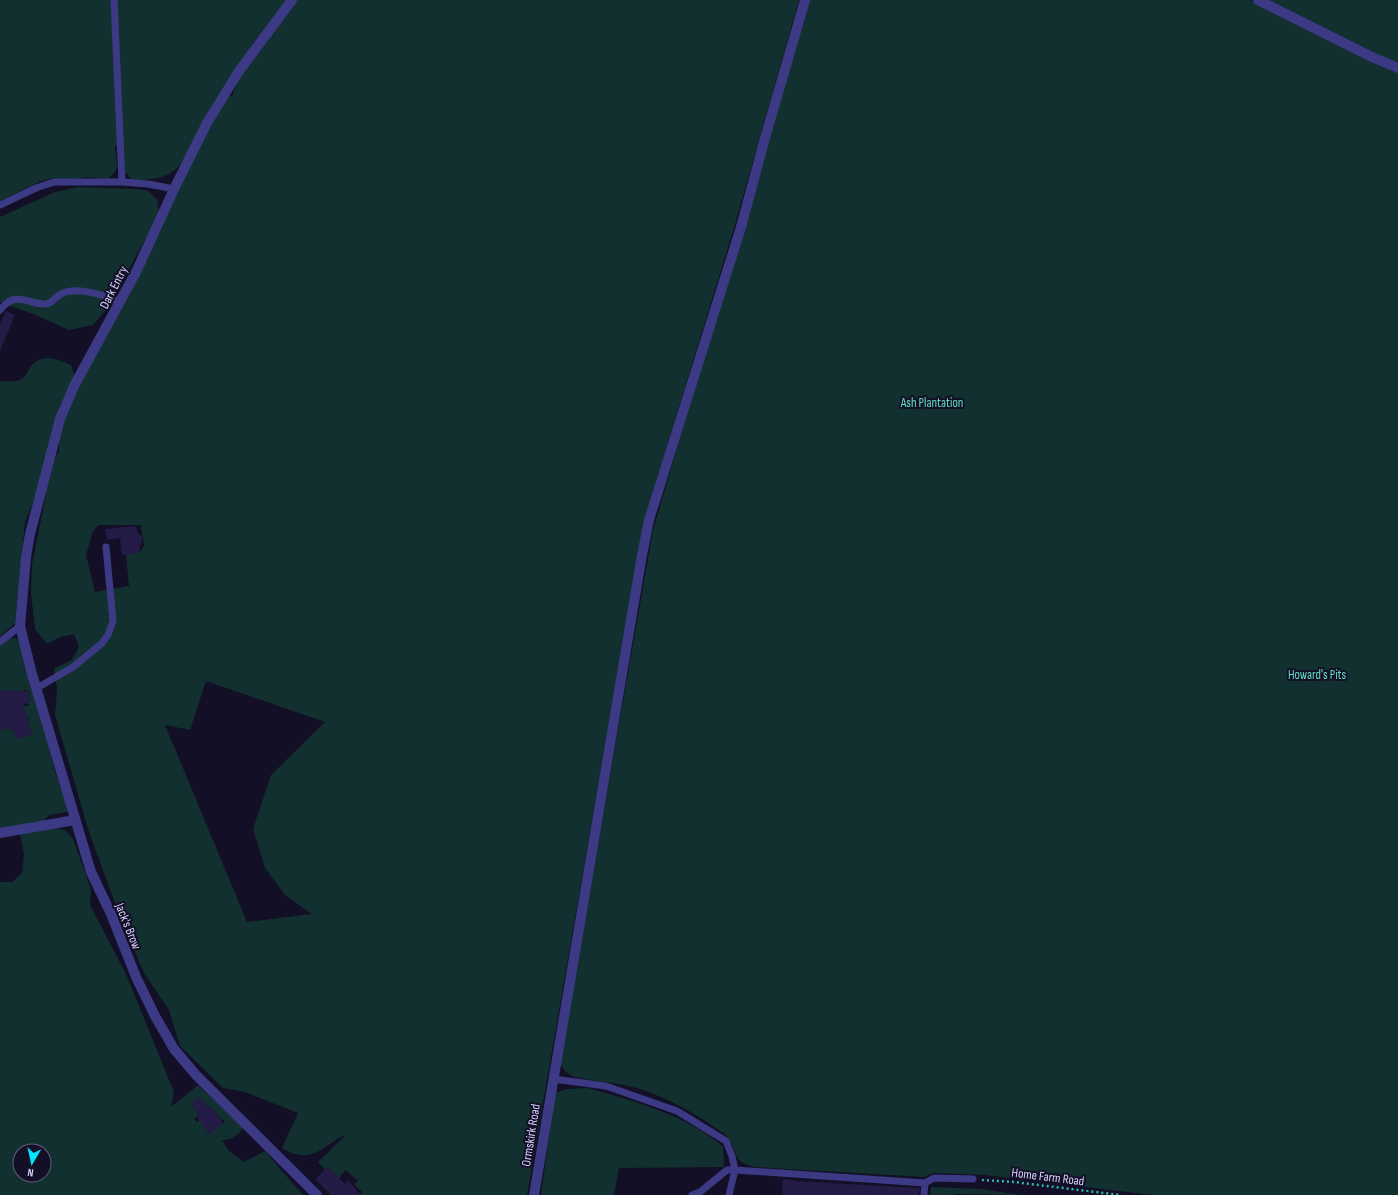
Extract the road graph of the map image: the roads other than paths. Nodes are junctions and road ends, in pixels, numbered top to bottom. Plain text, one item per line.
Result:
1 (114, 0) edge
2 (292, 0) edge
3 (805, 0) edge
4 (1258, 0) edge
5 (1398, 68) edge
6 (122, 182) junction
7 (174, 188) junction
8 (0, 205) edge
9 (120, 302) junction
10 (0, 310) edge
11 (106, 547) dead end
12 (22, 611) joint
13 (20, 626) junction
14 (0, 642) edge
15 (37, 688) junction
16 (75, 820) junction
17 (0, 833) edge
18 (553, 1079) junction
19 (734, 1170) junction
20 (973, 1179) road end
21 (925, 1183) junction
22 (317, 1195) edge
23 (534, 1195) edge
24 (692, 1195) edge
25 (729, 1195) edge
26 (924, 1195) edge

1 - 6 lane
2 - 7 street, Dark Entry
3 - 18 street, Ormskirk Road
4 - 5 street
6 - 7 lane
6 - 8 lane
7 - 9 street, Dark Entry
9 - 10 lane
9 - 12 street, Dark Entry
11 - 15 lane
12 - 13 street, Jack's Brow
13 - 14 lane
13 - 15 street, Jack's Brow
15 - 16 street, Jack's Brow
16 - 17 street
16 - 22 street, Jack's Brow
18 - 19 lane
18 - 23 street, Ormskirk Road
19 - 21 lane
19 - 24 lane
19 - 25 lane
20 - 21 lane
21 - 26 lane

